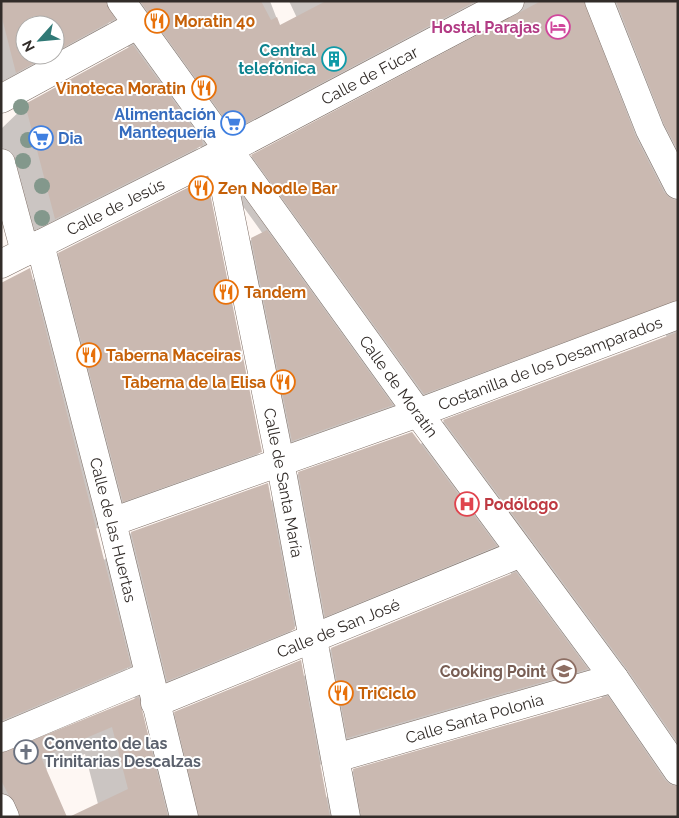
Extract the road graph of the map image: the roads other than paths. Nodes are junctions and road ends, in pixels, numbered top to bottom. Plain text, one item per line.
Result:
1 (121, 1) edge
2 (599, 1) edge
3 (501, 3) edge
4 (137, 25) junction
5 (1, 99) edge
6 (228, 150) junction
7 (1, 163) edge
8 (678, 185) edge
9 (22, 254) edge
10 (678, 315) edge
11 (418, 413) junction
12 (280, 461) junction
13 (112, 522) junction
14 (521, 553) junction
15 (313, 638) junction
16 (148, 676) junction
17 (614, 678) junction
18 (155, 703) junction
19 (1, 738) edge
20 (336, 758) junction
21 (678, 771) edge
22 (1, 808) edge
23 (5, 817) edge
24 (184, 817) edge
25 (346, 817) edge

1 - 4 street, Calle de Moratín
2 - 8 street
3 - 6 street, Calle de Fúcar
4 - 5 street
4 - 6 street, Calle de Moratín
6 - 9 street, Calle de Jesús
6 - 11 street, Calle de Moratín
6 - 12 street, Calle de Santa María
7 - 9 street, Calle de las Huertas
9 - 13 street, Calle de las Huertas
10 - 11 street, Costanilla de los Desamparados
11 - 12 street, Costanilla de los Desamparados
11 - 14 street, Calle de Moratín
12 - 13 street, Costanilla de los Desamparados
12 - 15 street, Calle de Santa María
13 - 16 street, Calle de las Huertas
14 - 15 street, Calle de San José
14 - 17 street, Calle de Moratín
15 - 18 street, Calle de San José
15 - 20 street, Calle de Santa María
16 - 18 street, Calle de las Huertas
16 - 19 street
17 - 20 street, Calle Santa Polonia
17 - 21 street, Calle de Moratín
18 - 24 street, Calle de las Huertas
20 - 25 street, Calle de Santa María
22 - 23 street

